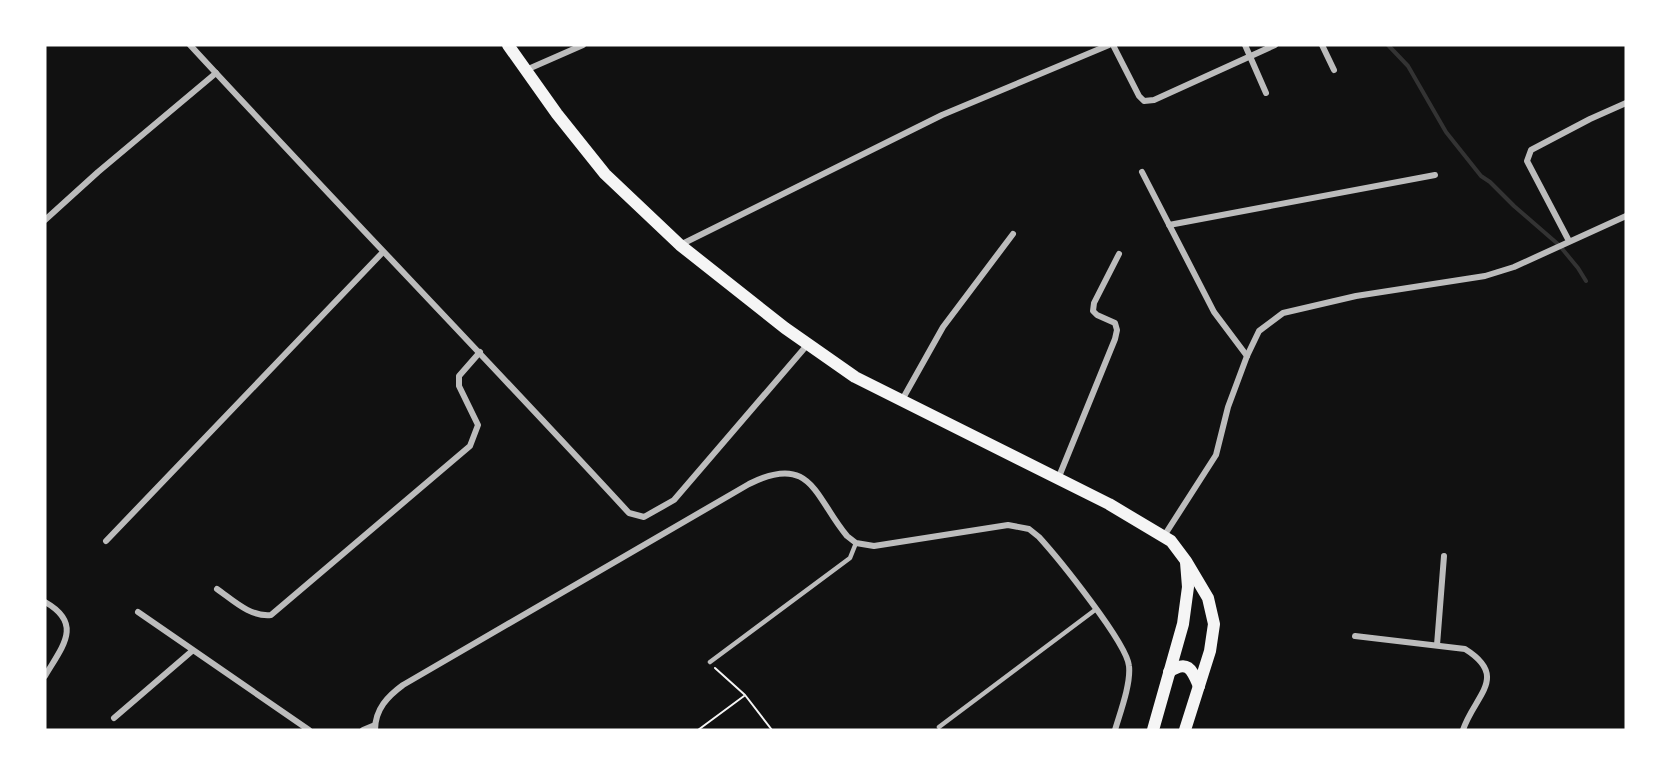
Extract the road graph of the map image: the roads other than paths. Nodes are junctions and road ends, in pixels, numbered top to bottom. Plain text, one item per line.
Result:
1 (190, 45) edge
2 (508, 45) edge
3 (583, 45) edge
4 (1111, 45) edge
5 (1245, 45) edge
6 (1275, 45) edge
7 (1322, 45) edge
8 (1251, 56) junction
9 (526, 70) junction
10 (1334, 70) dead end
11 (216, 74) junction
12 (1266, 93) dead end
13 (1626, 103) edge
14 (1142, 172) dead end
15 (1435, 175) dead end
16 (1626, 216) edge
17 (45, 220) edge
18 (1169, 225) junction
19 (1013, 234) dead end
20 (1567, 242) junction
21 (680, 245) junction
22 (383, 252) junction
23 (1119, 254) dead end
24 (808, 345) junction
25 (480, 352) junction
26 (1247, 356) junction
27 (902, 400) junction
28 (1058, 478) junction
29 (1164, 536) junction
30 (106, 541) dead end
31 (856, 543) junction
32 (1444, 555) dead end
33 (1186, 561) junction
34 (217, 590) dead end
35 (45, 602) edge
36 (1095, 610) junction
37 (138, 612) dead end
38 (1355, 636) dead end
39 (1437, 645) junction
40 (192, 651) junction
41 (710, 662) road end
42 (1169, 672) junction
43 (45, 676) edge
44 (1199, 686) junction
45 (114, 718) dead end
46 (939, 727) dead end
47 (375, 728) edge
48 (309, 730) edge
49 (363, 730) edge
50 (1115, 730) edge
51 (1153, 730) edge
52 (1185, 730) edge
53 (1463, 730) edge

1 - 11 street
2 - 9 main road
3 - 9 street
4 - 8 street
4 - 21 street
5 - 8 street
6 - 8 street
7 - 10 street
8 - 12 street
9 - 21 main road
11 - 17 street
11 - 22 street
13 - 20 street
14 - 18 street
15 - 18 street
16 - 20 street
18 - 26 street
19 - 27 street
20 - 26 street
21 - 24 main road
22 - 25 street
22 - 30 street
23 - 28 street
24 - 25 street
24 - 27 main road
25 - 34 street
26 - 29 street
27 - 28 main road
28 - 29 main road
29 - 33 main road
31 - 36 street
31 - 41 lane
31 - 47 street
32 - 39 street
33 - 42 main road
33 - 44 main road
35 - 43 street
36 - 46 lane
36 - 50 street
37 - 40 street
38 - 39 street
39 - 53 street
40 - 45 street
40 - 48 street
42 - 44 main road
42 - 51 main road
44 - 52 main road
47 - 49 street

